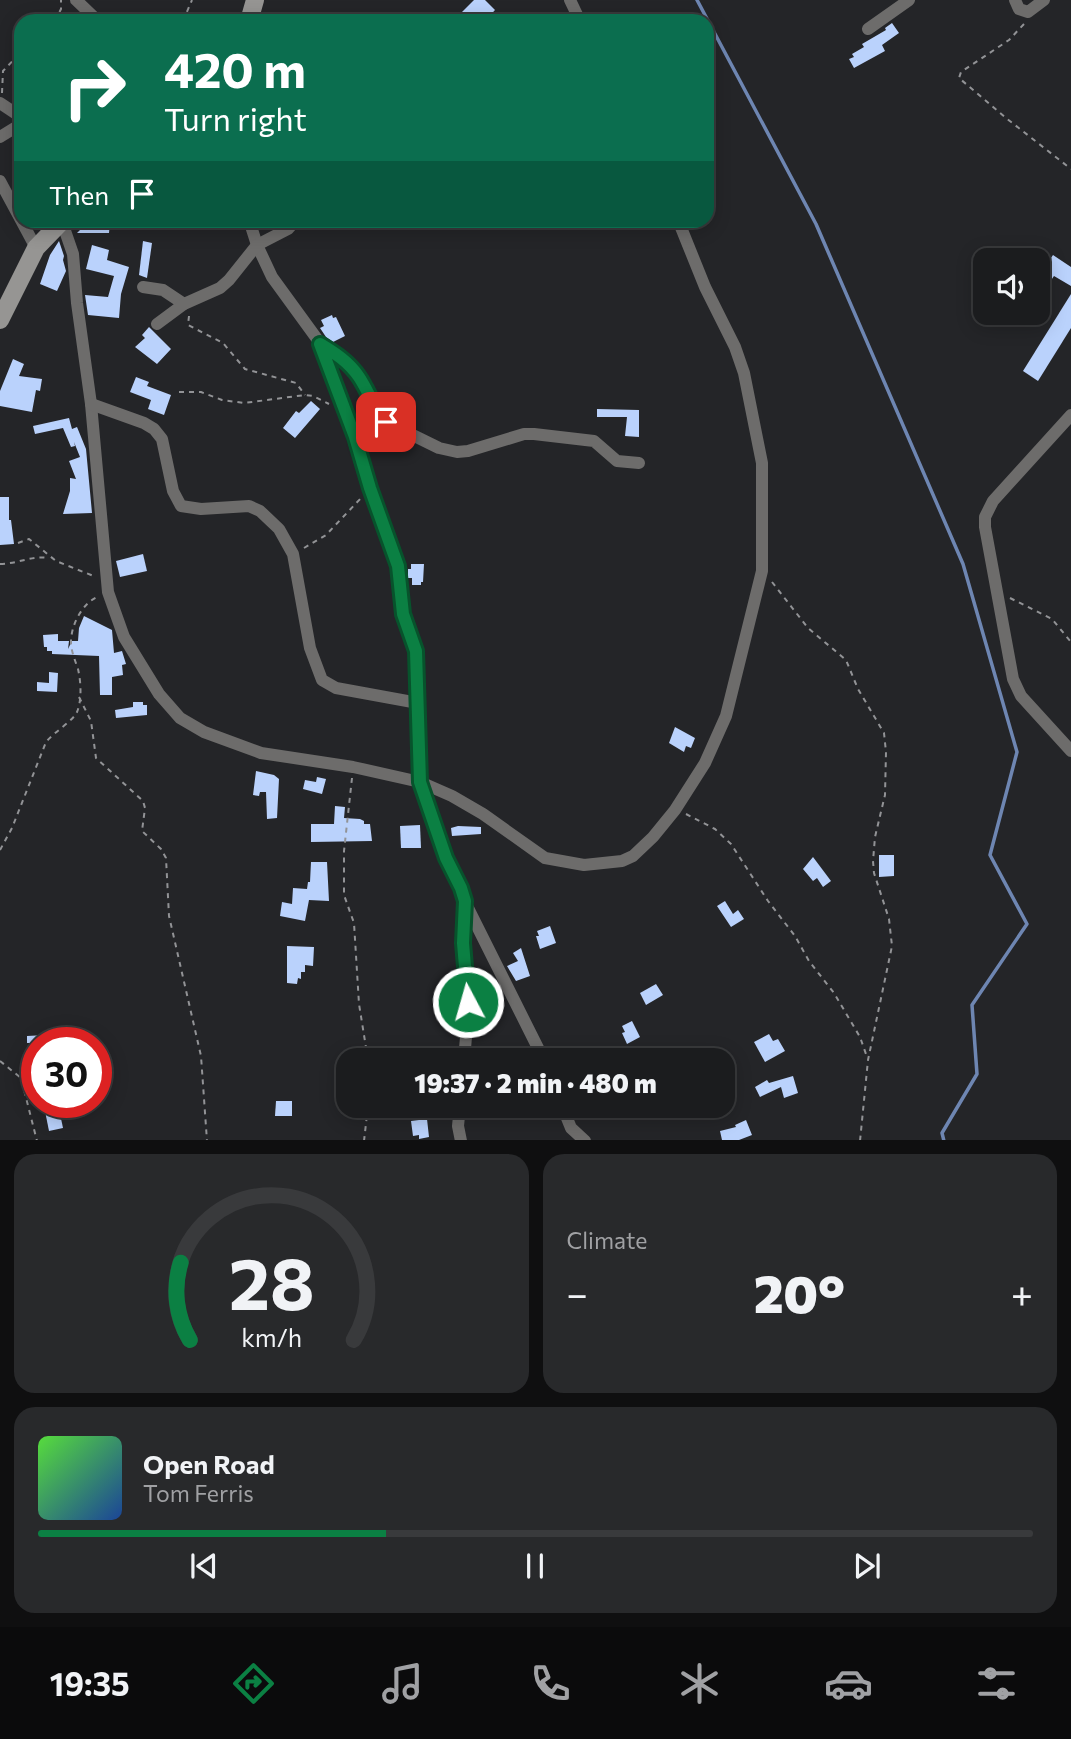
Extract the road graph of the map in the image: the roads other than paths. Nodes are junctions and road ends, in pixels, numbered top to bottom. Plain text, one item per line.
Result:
1 (76, 0) edge
2 (909, 0) edge
3 (1015, 0) edge
4 (1044, 0) edge
5 (91, 14) edge
6 (868, 29) dead end
7 (0, 181) edge
8 (14, 207) edge
9 (26, 228) edge
10 (56, 228) edge
11 (66, 228) edge
12 (252, 228) edge
13 (289, 228) edge
14 (681, 228) edge
15 (257, 245) junction
16 (36, 247) junction
17 (143, 287) dead end
18 (184, 304) junction
19 (0, 320) edge
20 (157, 324) dead end
21 (320, 344) junction
22 (92, 404) junction
23 (1071, 415) edge
24 (639, 463) dead end
25 (418, 703) junction
26 (1071, 751) edge
27 (420, 782) junction
28 (465, 901) junction
29 (465, 1048) edge
30 (538, 1048) edge
31 (459, 1118) edge
32 (567, 1118) edge
33 (461, 1140) edge
34 (585, 1140) edge

1 - 5 street
2 - 6 street
3 - 4 street
7 - 8 street
9 - 16 street
10 - 16 street
11 - 22 street
12 - 15 street
13 - 15 street
14 - 27 street
15 - 18 street
15 - 21 street
16 - 19 street
17 - 18 street
18 - 20 street
21 - 24 street
21 - 25 street
22 - 25 street
22 - 27 street
23 - 26 street
25 - 27 street
27 - 28 street
28 - 29 street
28 - 30 street
31 - 33 street
32 - 34 street

